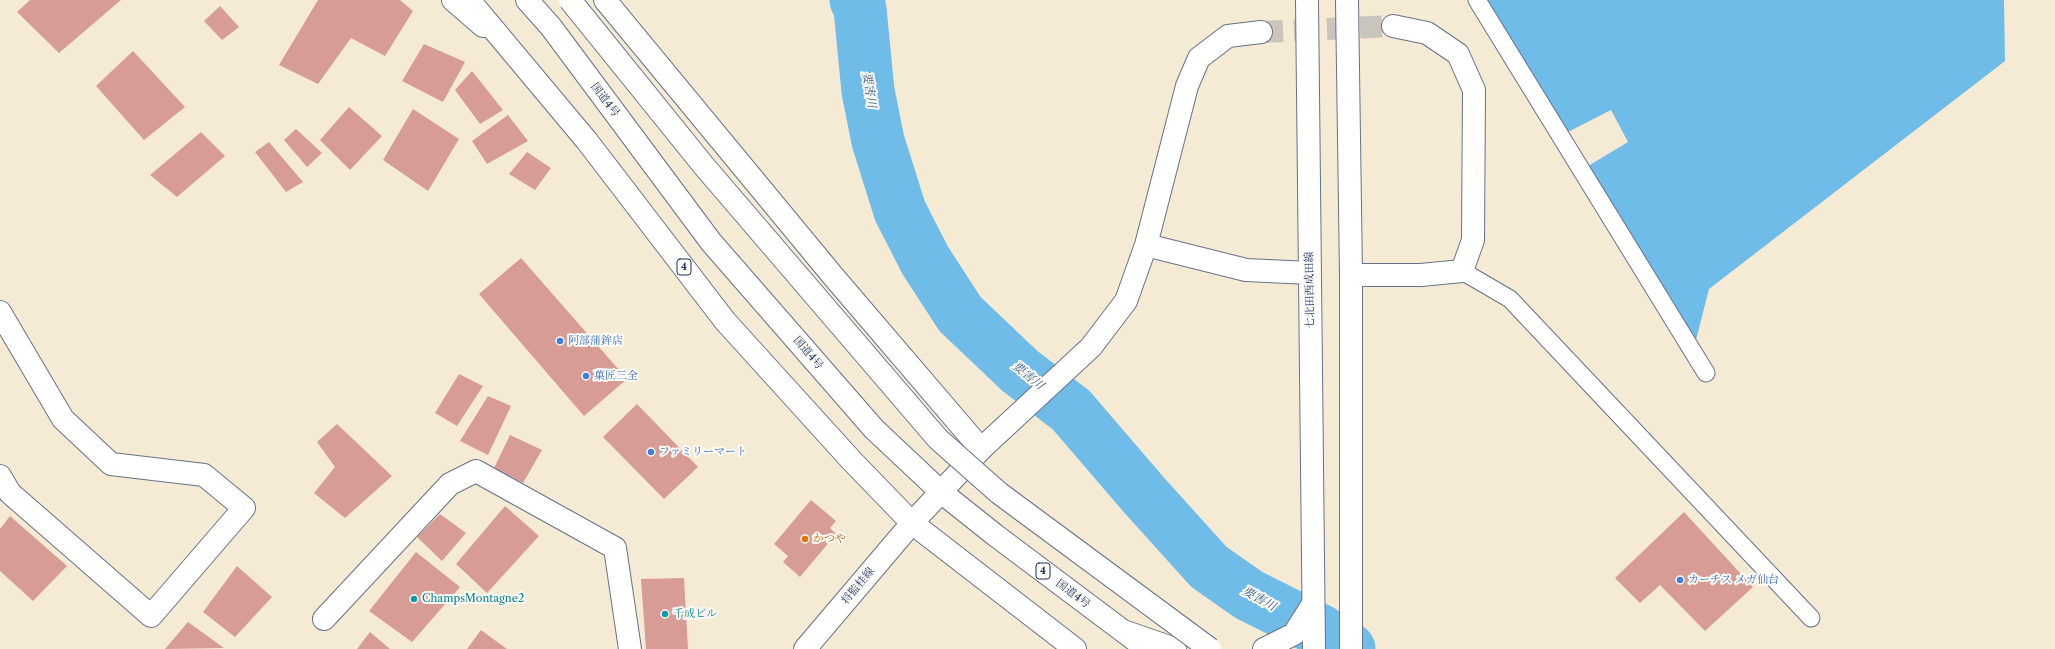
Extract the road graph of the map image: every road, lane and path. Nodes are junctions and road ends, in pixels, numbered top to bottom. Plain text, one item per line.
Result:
1 (453, 0) edge
2 (469, 0) edge
3 (527, 0) edge
4 (570, 0) edge
5 (606, 0) edge
6 (1307, 0) edge
7 (1348, 0) edge
8 (1477, 0) edge
9 (1393, 26) tunnel mouth
10 (1262, 32) tunnel mouth
11 (518, 58) junction
12 (1146, 245) junction
13 (1462, 271) junction
14 (1310, 273) junction
15 (1351, 275) junction
16 (0, 312) edge
17 (1706, 373) dead end
18 (981, 449) junction
19 (3, 491) edge
20 (941, 492) junction
21 (912, 523) junction
22 (1313, 604) junction
23 (1810, 618) dead end
24 (324, 620) dead end
25 (1121, 630) junction
26 (1267, 648) edge
27 (630, 649) edge
28 (805, 649) edge
29 (1075, 649) edge
30 (1147, 649) edge
31 (1175, 649) edge
32 (1210, 649) edge
33 (1314, 649) edge
34 (1351, 649) edge

1 - 11 main road
2 - 11 main road, 4
3 - 20 main road, 国道4号 / 4
4 - 32 main road, bridge
5 - 18 main road
6 - 14 main road, 七北田西成田線
7 - 15 main road
8 - 17 lane
9 - 13 main road
10 - 12 main road, 将監桂線
11 - 21 main road, 4
12 - 14 main road
12 - 18 main road, 将監桂線
13 - 15 main road
13 - 23 lane
14 - 22 main road, 七北田西成田線
15 - 34 main road
16 - 19 main road
18 - 20 main road, 将監桂線
20 - 21 main road, 将監桂線
20 - 25 main road, 国道4号 / 4
21 - 28 main road, 将監桂線
21 - 29 main road, 4
22 - 26 main road
22 - 33 main road, 七北田西成田線
24 - 27 main road
25 - 30 main road, 国道4号 / 4
25 - 31 main road

